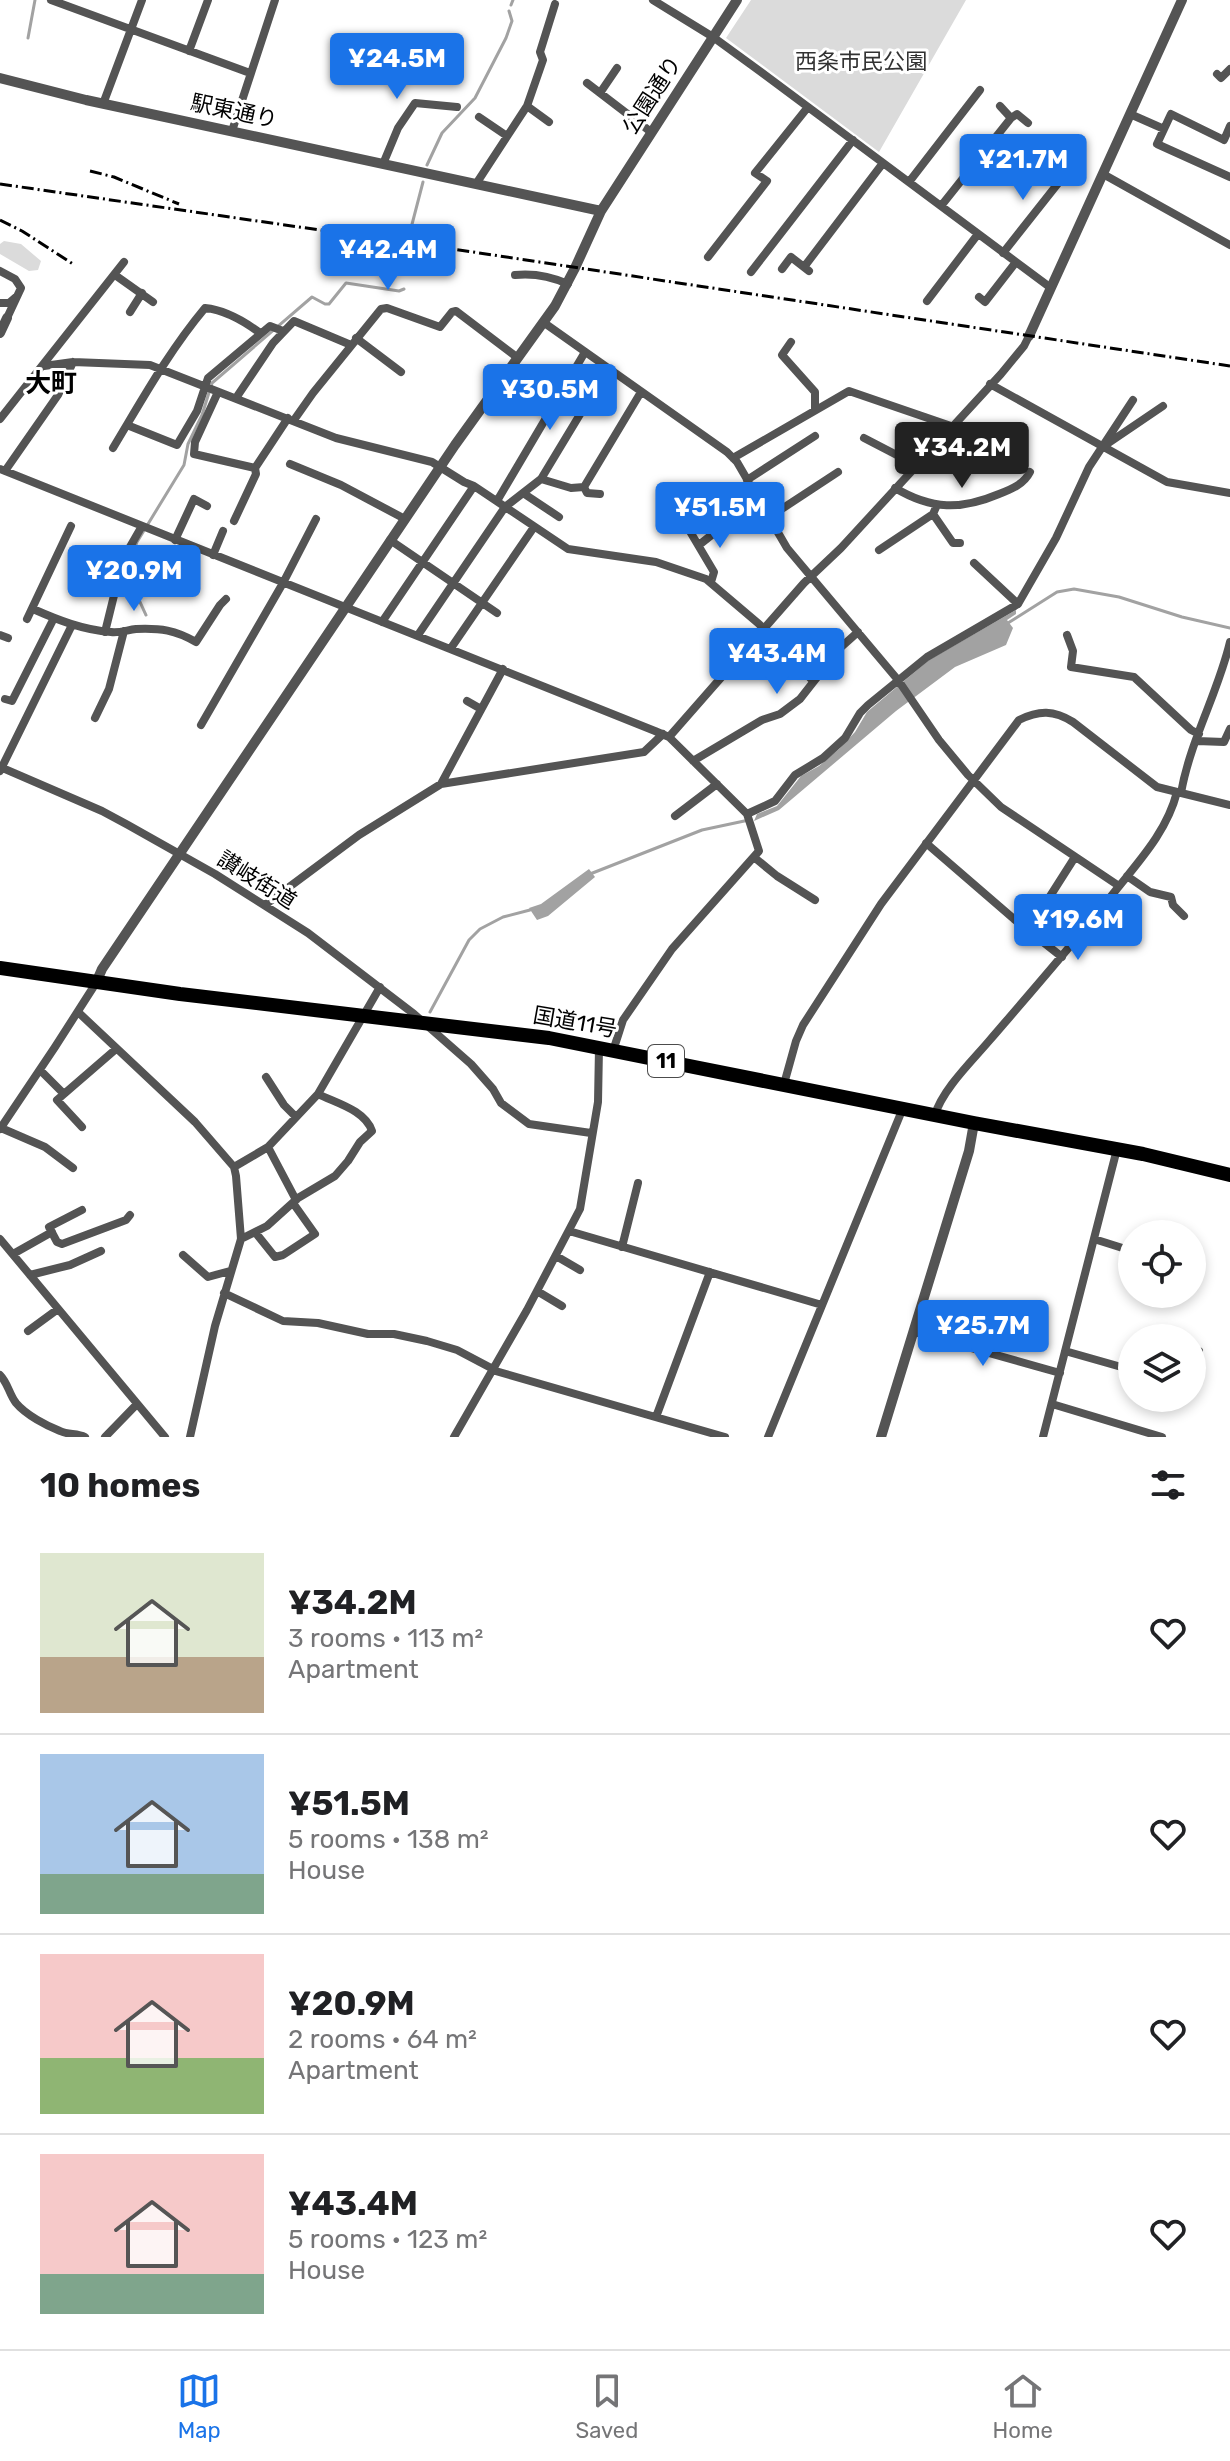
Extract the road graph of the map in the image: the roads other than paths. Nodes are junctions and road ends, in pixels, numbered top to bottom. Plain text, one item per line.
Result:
1 (51, 0) edge
2 (142, 0) edge
3 (208, 0) edge
4 (275, 0) edge
5 (653, 0) edge
6 (737, 0) edge
7 (1182, 0) edge
8 (555, 4) dead end
9 (131, 30) junction
10 (713, 37) junction
11 (189, 51) junction
12 (617, 68) dead end
13 (1230, 69) edge
14 (250, 73) junction
15 (1217, 74) dead end
16 (0, 78) edge
17 (587, 83) dead end
18 (980, 90) dead end
19 (600, 93) junction
20 (103, 104) junction
21 (527, 106) junction
22 (1000, 106) dead end
23 (457, 107) dead end
24 (808, 107) junction
25 (1130, 114) junction
26 (479, 117) dead end
27 (1011, 118) junction
28 (549, 122) dead end
29 (1028, 123) dead end
30 (1230, 126) edge
31 (1164, 129) junction
32 (232, 131) junction
33 (651, 132) junction
34 (507, 136) junction
35 (853, 140) junction
36 (883, 163) junction
37 (383, 164) junction
38 (1067, 172) dead end
39 (1103, 174) junction
40 (1230, 177) edge
41 (909, 182) junction
42 (476, 184) junction
43 (941, 206) junction
44 (601, 211) junction
45 (978, 234) junction
46 (1230, 245) edge
47 (1003, 253) junction
48 (708, 257) dead end
49 (124, 262) dead end
50 (1016, 262) junction
51 (782, 269) dead end
52 (0, 271) edge
53 (751, 272) dead end
54 (115, 275) junction
55 (515, 275) dead end
56 (568, 284) junction
57 (1051, 288) junction
58 (142, 293) junction
59 (19, 294) junction
60 (979, 297) dead end
61 (927, 301) dead end
62 (153, 302) dead end
63 (0, 304) edge
64 (130, 312) dead end
65 (7, 318) junction
66 (543, 322) junction
67 (282, 331) junction
68 (0, 333) edge
69 (260, 333) junction
70 (1029, 336) joint
71 (354, 341) junction
72 (791, 342) dead end
73 (585, 352) junction
74 (518, 358) junction
75 (73, 362) junction
76 (44, 366) junction
77 (160, 368) junction
78 (608, 368) junction
79 (401, 372) dead end
80 (990, 384) junction
81 (211, 388) junction
82 (641, 392) junction
83 (236, 398) junction
84 (1133, 400) dead end
85 (1163, 406) dead end
86 (815, 410) junction
87 (0, 419) edge
88 (291, 419) junction
89 (127, 425) junction
90 (951, 426) junction
91 (815, 436) dead end
92 (864, 438) dead end
93 (1103, 446) junction
94 (113, 448) dead end
95 (733, 458) junction
96 (290, 464) dead end
97 (916, 465) junction
98 (440, 467) junction
99 (255, 468) junction
100 (3, 470) edge
101 (838, 472) dead end
102 (1030, 472) dead end
103 (541, 479) junction
104 (747, 480) junction
105 (474, 486) junction
106 (584, 487) junction
107 (895, 488) junction
108 (523, 493) junction
109 (1230, 493) edge
110 (600, 494) dead end
111 (755, 494) junction
112 (501, 504) junction
113 (207, 506) dead end
114 (935, 509) junction
115 (559, 517) dead end
116 (768, 518) junction
117 (316, 519) dead end
118 (405, 519) junction
119 (234, 521) dead end
120 (685, 523) dead end
121 (71, 526) dead end
122 (534, 527) junction
123 (147, 528) junction
124 (223, 531) dead end
125 (175, 540) junction
126 (390, 540) junction
127 (960, 543) dead end
128 (699, 545) junction
129 (879, 550) dead end
130 (213, 555) junction
131 (422, 562) junction
132 (974, 563) dead end
133 (810, 577) junction
134 (711, 582) junction
135 (283, 583) junction
136 (453, 583) junction
137 (226, 599) dead end
138 (482, 603) junction
139 (1018, 604) junction
140 (345, 608) junction
141 (33, 609) junction
142 (497, 613) dead end
143 (54, 618) junction
144 (27, 619) dead end
145 (382, 622) junction
146 (72, 625) junction
147 (764, 630) junction
148 (124, 631) junction
149 (105, 632) junction
150 (858, 632) junction
151 (418, 635) junction
152 (1067, 635) dead end
153 (1230, 642) edge
154 (451, 648) junction
155 (503, 669) junction
156 (813, 681) junction
157 (899, 682) junction
158 (5, 699) dead end
159 (467, 701) dead end
160 (481, 709) junction
161 (95, 718) dead end
162 (201, 725) dead end
163 (1230, 729) edge
164 (666, 736) junction
165 (1198, 738) junction
166 (693, 761) junction
167 (1, 768) edge
168 (973, 780) junction
169 (441, 784) junction
170 (717, 784) junction
171 (1179, 793) junction
172 (1230, 805) edge
173 (675, 816) dead end
174 (748, 818) junction
175 (926, 843) junction
176 (179, 854) junction
177 (1075, 857) junction
178 (755, 858) junction
179 (1127, 876) junction
180 (1119, 886) junction
181 (815, 900) dead end
182 (1047, 901) dead end
183 (265, 905) junction
184 (1184, 916) dead end
185 (1062, 957) junction
186 (0, 968) edge
187 (96, 983) junction
188 (380, 987) junction
189 (78, 1012) junction
190 (364, 1015) junction
191 (423, 1022) junction
192 (116, 1049) junction
193 (606, 1050) junction
194 (40, 1070) junction
195 (266, 1077) dead end
196 (784, 1084) junction
197 (64, 1094) junction
198 (318, 1094) junction
199 (903, 1108) junction
200 (935, 1115) junction
201 (296, 1117) junction
202 (974, 1123) junction
203 (82, 1127) dead end
204 (0, 1128) edge
205 (591, 1133) junction
206 (268, 1147) junction
207 (1117, 1149) junction
208 (234, 1167) junction
209 (73, 1168) dead end
210 (1230, 1175) edge
211 (638, 1183) dead end
212 (294, 1201) junction
213 (82, 1210) dead end
214 (130, 1215) dead end
215 (569, 1231) junction
216 (52, 1232) junction
217 (255, 1232) junction
218 (0, 1239) edge
219 (241, 1239) junction
220 (1094, 1239) junction
221 (622, 1247) junction
222 (1118, 1247) edge
223 (101, 1251) dead end
224 (13, 1254) junction
225 (183, 1255) dead end
226 (556, 1256) junction
227 (580, 1270) dead end
228 (230, 1271) junction
229 (710, 1272) junction
230 (30, 1275) junction
231 (537, 1291) junction
232 (224, 1293) junction
233 (822, 1305) junction
234 (562, 1306) dead end
235 (58, 1309) junction
236 (28, 1331) dead end
237 (914, 1332) junction
238 (1065, 1351) junction
239 (1118, 1366) edge
240 (493, 1369) junction
241 (1060, 1373) junction
242 (0, 1376) edge
243 (137, 1404) junction
244 (1052, 1404) junction
245 (656, 1417) junction
246 (85, 1437) edge
247 (105, 1437) edge
248 (165, 1437) edge
249 (190, 1437) edge
250 (454, 1437) edge
251 (725, 1437) edge
252 (768, 1437) edge
253 (881, 1437) edge
254 (1043, 1437) edge
255 (1162, 1437) edge

1 - 9 street
2 - 9 street
3 - 11 street
4 - 14 street
5 - 10 street
6 - 10 street, 公園通り
7 - 25 street
8 - 21 street
9 - 11 street
9 - 20 street
10 - 24 street
10 - 33 street, 公園通り
11 - 14 street
12 - 19 street
13 - 15 street
14 - 32 street
16 - 20 street, 駅東通り
17 - 19 street
18 - 41 street
19 - 33 street
20 - 32 street, 駅東通り
21 - 28 street
21 - 34 street
22 - 27 street
23 - 37 street
24 - 35 street
24 - 48 street
25 - 31 street
25 - 39 street
26 - 34 street
27 - 29 street
27 - 43 street
30 - 31 street
31 - 40 street
32 - 37 street, 駅東通り
33 - 44 street, 公園通り
34 - 42 street
35 - 36 street
35 - 53 street
36 - 41 street
36 - 51 street
37 - 42 street, 駅東通り
38 - 47 street
39 - 46 street
39 - 57 street
41 - 43 street
42 - 44 street, 駅東通り
43 - 45 street
44 - 56 street, 公園通り
45 - 47 street
45 - 61 street
47 - 50 street
49 - 54 street
50 - 57 street
50 - 60 street
52 - 59 street
54 - 58 street
54 - 76 street
55 - 56 street
56 - 66 street, 公園通り
57 - 70 street
58 - 62 street
58 - 64 street
59 - 63 street
59 - 65 street
63 - 65 street
65 - 68 street
66 - 73 street
66 - 74 street, 公園通り
67 - 69 street
67 - 71 street
67 - 83 street
69 - 77 street
69 - 81 street
70 - 80 street
71 - 74 street
71 - 79 street
71 - 88 street
72 - 86 street
73 - 78 street
73 - 112 street
74 - 98 street, 公園通り
75 - 76 street
75 - 77 street
75 - 100 street
76 - 87 street
77 - 81 street
77 - 89 street
78 - 82 street
78 - 103 street
80 - 90 street
80 - 93 street
81 - 83 street
81 - 89 street
81 - 99 street
82 - 95 street
82 - 106 street
83 - 88 street
84 - 93 street
85 - 93 street
86 - 90 street
86 - 95 street
88 - 98 street
88 - 99 street
89 - 94 street
90 - 97 street
91 - 104 street
92 - 97 street
93 - 109 street
93 - 139 street
95 - 104 street
96 - 118 street
97 - 107 street
98 - 105 street
98 - 118 street, 公園通り
99 - 119 street
100 - 123 street
101 - 116 street
102 - 114 street
103 - 106 street
103 - 108 street
104 - 111 street
105 - 112 street
105 - 131 street
106 - 110 street
107 - 114 street
107 - 133 street
108 - 112 street
108 - 115 street
111 - 116 street
111 - 128 street
112 - 122 street
112 - 136 street
113 - 125 street
114 - 127 street
114 - 129 street
116 - 133 street
117 - 135 street
118 - 126 street, 公園通り
120 - 128 street
121 - 141 street
122 - 134 street
122 - 138 street
123 - 125 street
123 - 149 street
124 - 130 street
125 - 130 street
126 - 131 street
126 - 140 street, 公園通り
128 - 134 street
130 - 135 street
131 - 136 street
131 - 145 street
132 - 139 street
133 - 147 street
133 - 150 street
134 - 147 street
135 - 140 street
135 - 162 street
136 - 138 street
136 - 151 street
137 - 148 street
138 - 142 street
138 - 154 street
139 - 157 street
140 - 145 street
140 - 176 street, 公園通り
141 - 143 street
141 - 144 street
143 - 146 street
143 - 158 street
145 - 151 street
146 - 149 street
146 - 167 street
147 - 156 street
147 - 164 street
148 - 149 street
148 - 161 street
150 - 156 street
150 - 157 street
151 - 154 street
152 - 165 street
153 - 165 street
154 - 155 street
155 - 160 street
155 - 164 street
156 - 166 street
157 - 168 street
157 - 174 street
159 - 160 street
160 - 169 street
163 - 165 street
164 - 166 street
164 - 169 street
165 - 171 street
166 - 170 street
167 - 176 street, 讃岐街道
168 - 171 street
168 - 175 street
168 - 177 street
169 - 183 street
170 - 173 street
170 - 174 street
171 - 172 street
171 - 179 street
174 - 178 street
175 - 185 street
175 - 196 street
176 - 183 street, 讃岐街道
176 - 187 street, 公園通り
177 - 180 street
177 - 182 street
178 - 181 street
178 - 193 street
179 - 180 street
179 - 184 street
180 - 185 street
183 - 188 street, 讃岐街道
185 - 200 street
186 - 187 highway, 国道11号 / 11
187 - 189 street
187 - 190 highway, 国道11号 / 11
188 - 190 street
188 - 191 street, 讃岐街道
189 - 192 street
189 - 194 street
190 - 191 highway, 国道11号 / 11
190 - 198 street
191 - 193 highway, 国道11号 / 11
191 - 205 street, 讃岐街道
192 - 197 street
192 - 208 street
193 - 196 highway, 国道11号 / 11
193 - 205 street
194 - 197 street
194 - 204 street
195 - 201 street
196 - 199 highway, 国道11号 / 11
197 - 203 street
198 - 201 street
198 - 212 street
199 - 200 highway, 国道11号 / 11
199 - 233 street
200 - 202 highway, 国道11号 / 11
201 - 206 street
202 - 207 highway, 国道11号 / 11
202 - 237 street
204 - 209 street
205 - 215 street
206 - 208 street
206 - 212 street
207 - 210 highway, 国道11号 / 11
207 - 220 street
208 - 219 street
211 - 221 street
212 - 217 street
212 - 217 street
213 - 216 street
214 - 216 street
215 - 221 street
215 - 226 street
216 - 224 street
217 - 219 street
218 - 224 street
219 - 228 street
220 - 222 street
220 - 238 street
221 - 229 street
223 - 230 street
224 - 230 street
225 - 228 street
226 - 227 street
226 - 231 street
228 - 232 street
229 - 233 street
229 - 245 street
230 - 235 street
231 - 234 street
231 - 240 street
232 - 240 street
232 - 249 street
233 - 252 street
235 - 236 street
235 - 243 street
237 - 241 street
237 - 253 street
238 - 239 street
238 - 241 street
240 - 245 street
240 - 250 street
241 - 244 street
242 - 246 street
243 - 247 street
243 - 248 street
244 - 254 street
244 - 255 street
245 - 251 street

